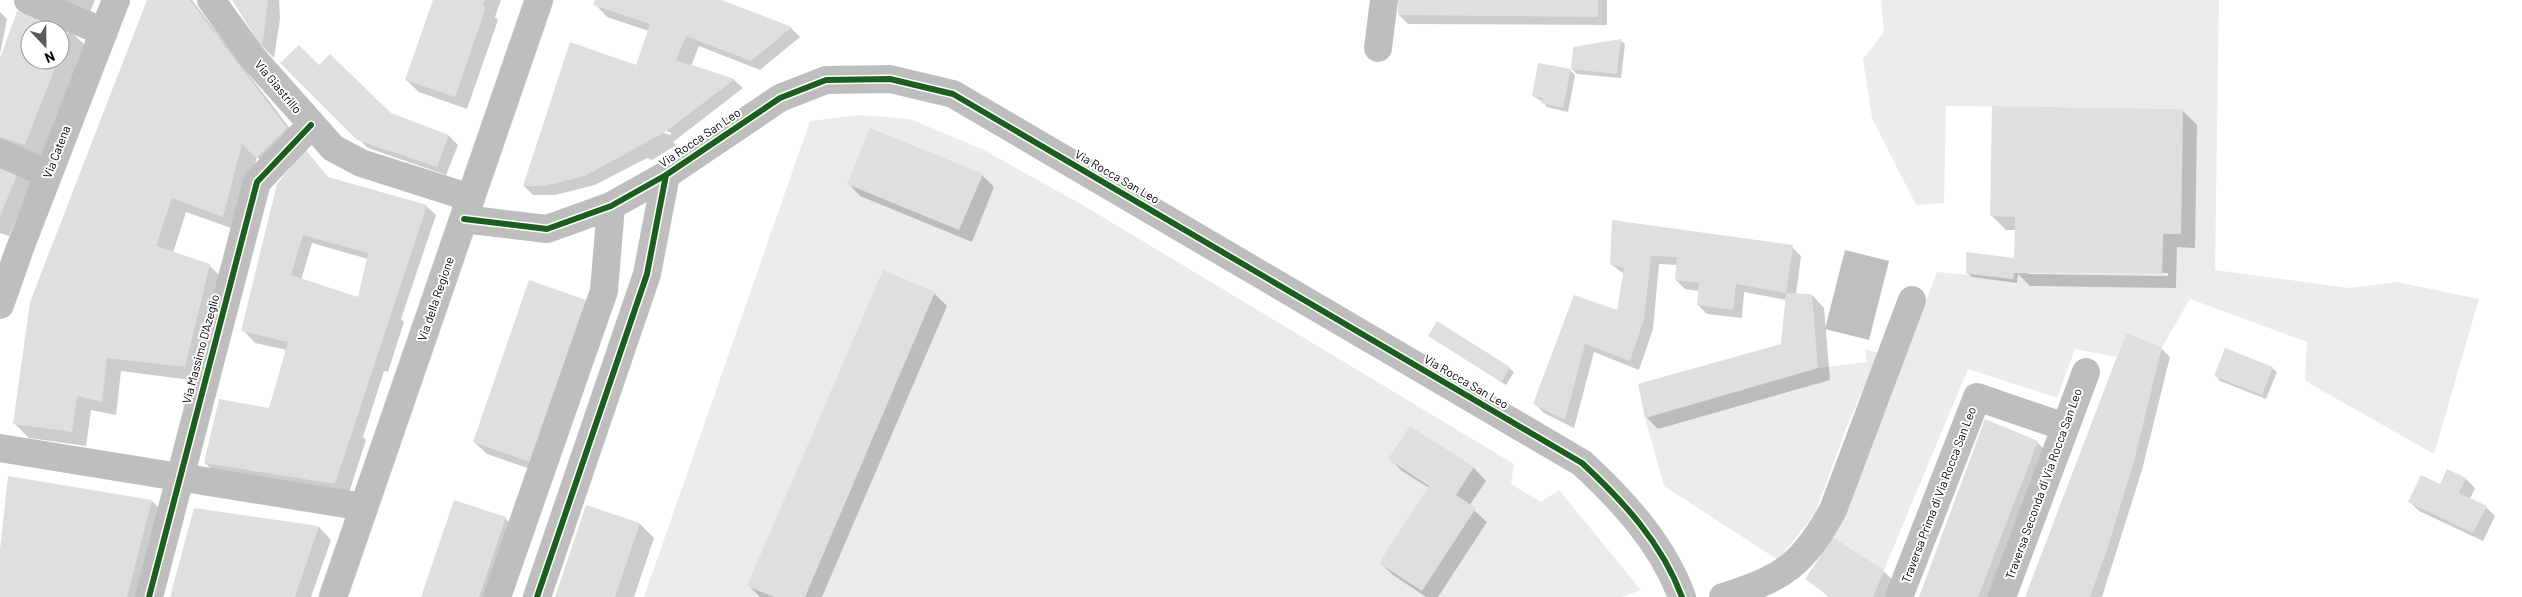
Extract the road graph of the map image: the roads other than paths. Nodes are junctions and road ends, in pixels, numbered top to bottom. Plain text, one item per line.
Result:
1 (28, 0) edge
2 (116, 0) edge
3 (211, 0) edge
4 (538, 0) edge
5 (1384, 0) edge
6 (104, 32) junction
7 (1378, 48) dead end
8 (311, 125) junction
9 (0, 153) edge
10 (48, 174) junction
11 (666, 175) junction
12 (611, 206) junction
13 (467, 208) junction
14 (10, 244) edge
15 (1912, 300) dead end
16 (0, 305) edge
17 (2086, 372) dead end
18 (2065, 426) junction
19 (0, 448) edge
20 (179, 477) junction
21 (364, 507) junction
22 (149, 597) edge
23 (333, 597) edge
24 (497, 597) edge
25 (536, 597) edge
26 (1682, 597) edge
27 (1723, 597) edge
28 (1899, 597) edge
29 (2002, 597) edge

1 - 6 street
2 - 6 street, Via Catena
3 - 8 street, Via Giastrillo
4 - 13 street, Via della Regione
5 - 7 street
6 - 10 street, Via Catena
8 - 13 street, Via Giastrillo
8 - 20 street, Via Massimo D'Azeglio
9 - 10 street
10 - 14 street, Via Catena
11 - 12 street, Via Rocca San Leo
11 - 25 street
11 - 26 street, Via Rocca San Leo
12 - 13 street, Via Rocca San Leo
12 - 24 street
13 - 21 street, Via della Regione
14 - 16 street, Via Catena
15 - 27 street
17 - 18 street, Traversa Seconda di Via Rocca San Leo
18 - 28 street, Traversa Prima di Via Rocca San Leo
18 - 29 street, Traversa Seconda di Via Rocca San Leo
19 - 20 street
20 - 21 street
20 - 22 street, Via Massimo D'Azeglio
21 - 23 street, Via della Regione

